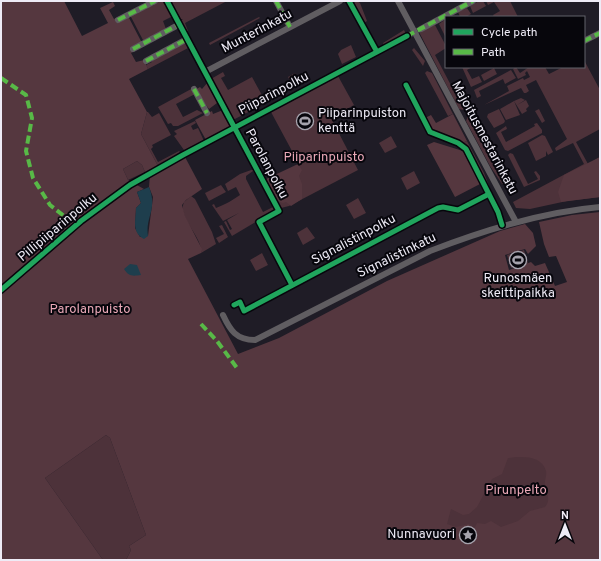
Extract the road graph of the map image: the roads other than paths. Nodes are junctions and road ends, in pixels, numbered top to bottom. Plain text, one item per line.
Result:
1 (155, 1) edge
2 (276, 1) edge
3 (340, 1) edge
4 (398, 1) edge
5 (473, 1) edge
6 (445, 16) edge
7 (445, 16) edge
8 (118, 20) dead end
9 (180, 24) dead end
10 (290, 27) junction
11 (421, 29) tunnel mouth
12 (600, 32) edge
13 (188, 39) dead end
14 (585, 40) edge
15 (133, 49) dead end
16 (146, 61) dead end
17 (205, 72) dead end
18 (194, 89) dead end
19 (207, 113) dead end
20 (600, 207) edge
21 (516, 222) junction
22 (223, 315) dead end

1 - 8 street
2 - 10 street
3 - 10 street, Munterinkatu
4 - 21 street, Majoitusmestarinkatu
5 - 7 street
6 - 11 street
9 - 15 street
10 - 17 street, Munterinkatu
12 - 14 street
13 - 16 street
18 - 19 street
20 - 21 street, Signalistinkatu
21 - 22 street, Signalistinkatu

